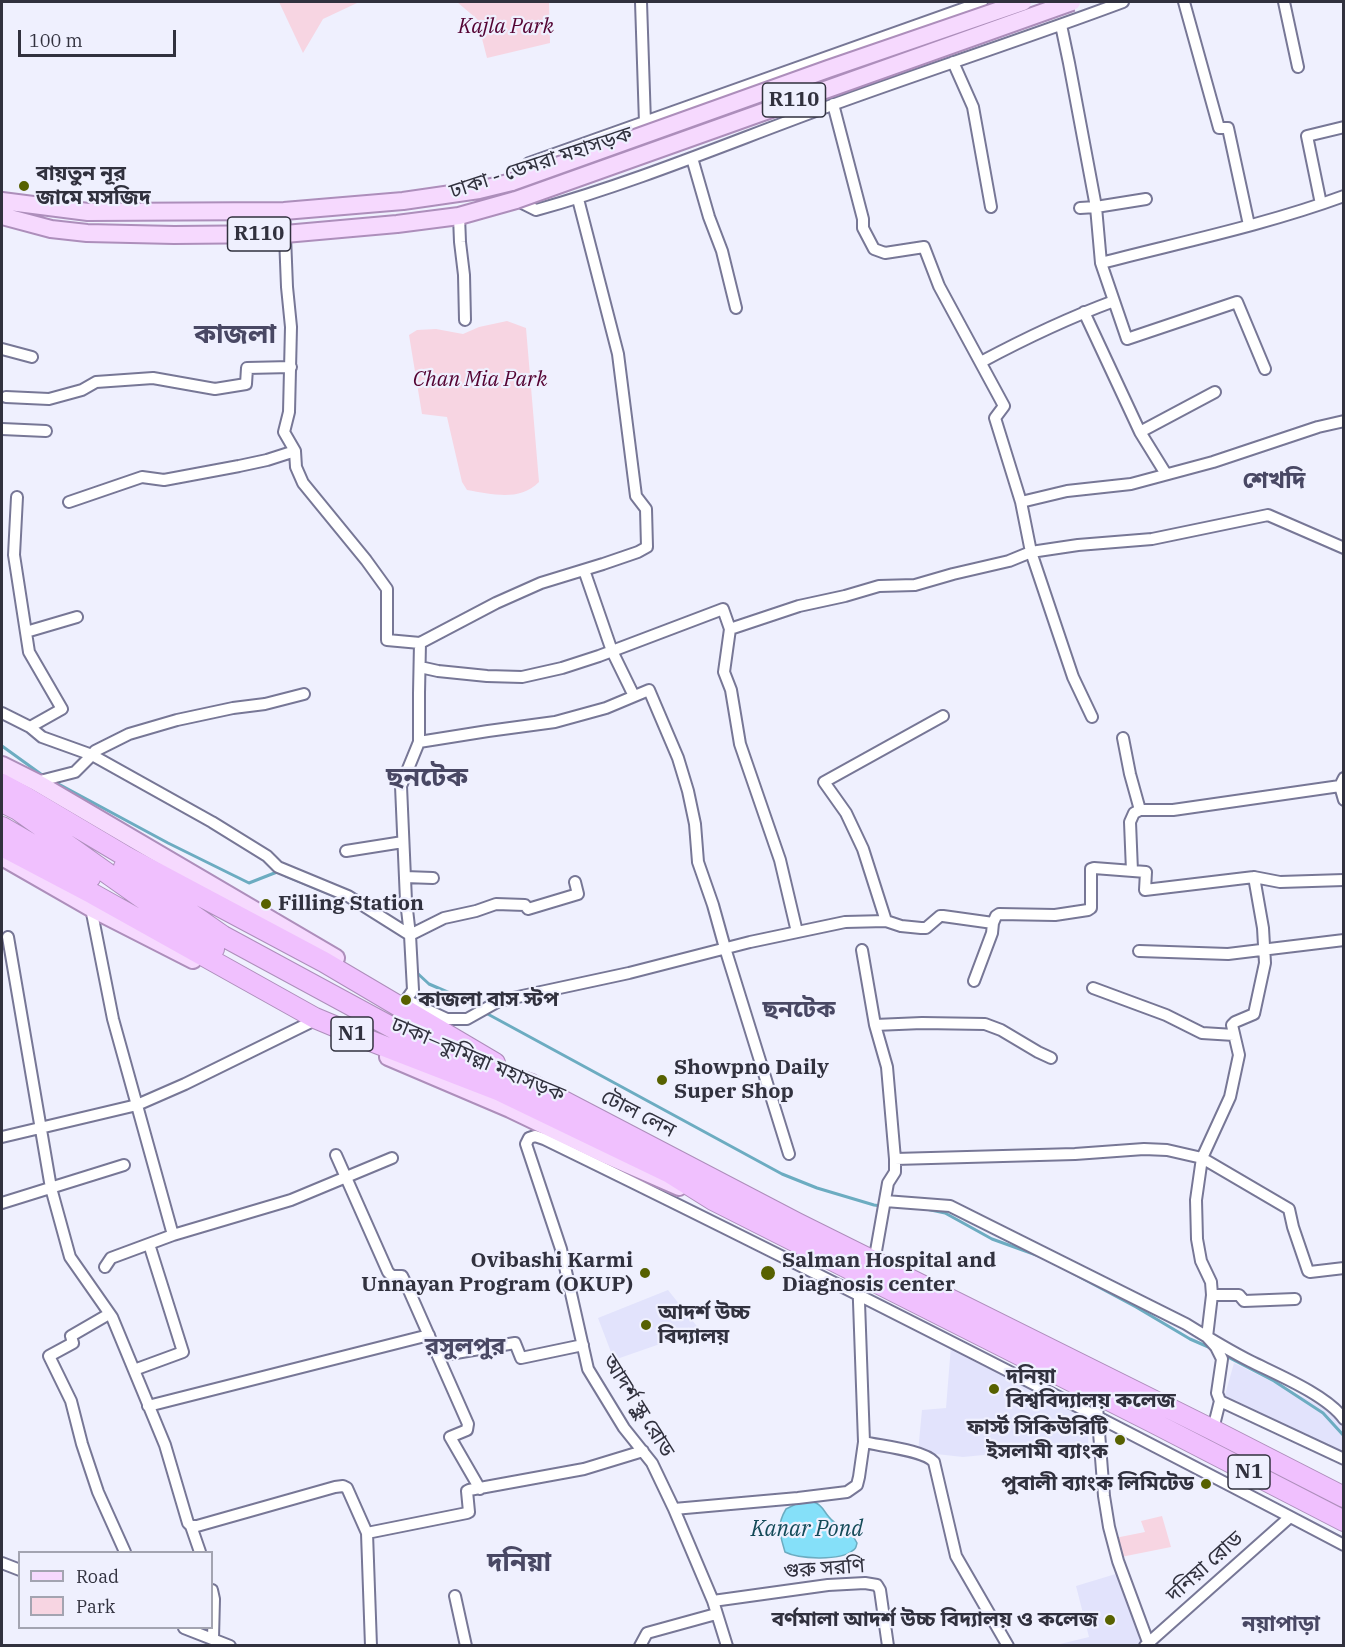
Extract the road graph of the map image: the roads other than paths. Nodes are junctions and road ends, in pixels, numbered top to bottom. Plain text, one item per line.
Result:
1 (641, 2) edge
2 (982, 2) edge
3 (1023, 2) edge
4 (1072, 2) edge
5 (1123, 2) edge
6 (1184, 2) edge
7 (1284, 2) edge
8 (1061, 25) junction
9 (822, 59) junction
10 (953, 62) junction
11 (808, 64) junction
12 (1298, 67) dead end
13 (831, 105) junction
14 (645, 123) junction
15 (1344, 127) edge
16 (692, 158) junction
17 (512, 182) junction
18 (1344, 196) edge
19 (578, 199) junction
20 (1146, 199) dead end
21 (516, 200) junction
22 (2, 201) edge
23 (1321, 204) junction
24 (991, 207) dead end
25 (1096, 207) junction
26 (1080, 208) dead end
27 (88, 212) junction
28 (277, 212) junction
29 (2, 216) edge
30 (459, 216) junction
31 (1249, 225) junction
32 (87, 233) junction
33 (278, 234) junction
34 (1101, 263) junction
35 (1114, 301) junction
36 (736, 308) dead end
37 (1084, 312) junction
38 (465, 320) dead end
39 (2, 349) edge
40 (32, 357) dead end
41 (981, 362) junction
42 (291, 367) junction
43 (1265, 369) dead end
44 (1215, 392) dead end
45 (6, 398) dead end
46 (1344, 421) edge
47 (2, 429) edge
48 (46, 431) dead end
49 (1140, 432) junction
50 (295, 451) junction
51 (1166, 474) junction
52 (17, 497) dead end
53 (69, 502) dead end
54 (1021, 502) junction
55 (1344, 548) edge
56 (1031, 552) junction
57 (584, 570) junction
58 (77, 617) dead end
59 (730, 629) junction
60 (26, 632) junction
61 (420, 643) junction
62 (612, 651) junction
63 (420, 668) junction
64 (304, 694) dead end
65 (634, 696) junction
66 (2, 713) edge
67 (943, 716) dead end
68 (1092, 717) dead end
69 (30, 727) junction
70 (1123, 738) dead end
71 (420, 742) junction
72 (92, 755) junction
73 (2, 765) edge
74 (1342, 782) edge
75 (31, 789) junction
76 (4, 791) edge
77 (1344, 800) edge
78 (2, 810) edge
79 (1140, 810) junction
80 (2, 819) edge
81 (2, 827) edge
82 (403, 842) junction
83 (2, 846) edge
84 (346, 851) dead end
85 (119, 852) junction
86 (2, 857) edge
87 (78, 871) junction
88 (1132, 871) junction
89 (405, 877) junction
90 (1254, 877) junction
91 (433, 878) dead end
92 (1344, 880) edge
93 (575, 882) dead end
94 (91, 909) junction
95 (154, 915) junction
96 (886, 921) junction
97 (993, 923) junction
98 (797, 932) junction
99 (410, 935) junction
100 (8, 937) dead end
101 (1344, 940) edge
102 (725, 948) junction
103 (862, 950) dead end
104 (1264, 950) junction
105 (1139, 951) dead end
106 (224, 956) junction
107 (974, 981) dead end
108 (1093, 988) dead end
109 (406, 1000) junction
110 (309, 1023) junction
111 (875, 1025) junction
112 (1234, 1035) junction
113 (438, 1052) junction
114 (1052, 1058) dead end
115 (465, 1061) junction
116 (492, 1071) junction
117 (538, 1089) junction
118 (137, 1105) junction
119 (41, 1127) junction
120 (2, 1137) edge
121 (789, 1154) dead end
122 (336, 1155) dead end
123 (392, 1158) dead end
124 (1202, 1158) junction
125 (895, 1159) junction
126 (124, 1165) dead end
127 (346, 1177) junction
128 (51, 1188) junction
129 (714, 1200) junction
130 (2, 1203) edge
131 (885, 1205) junction
132 (173, 1235) junction
133 (148, 1244) junction
134 (876, 1251) junction
135 (105, 1267) dead end
136 (1344, 1268) edge
137 (858, 1274) junction
138 (859, 1294) junction
139 (1212, 1295) junction
140 (1295, 1299) dead end
141 (109, 1314) junction
142 (429, 1335) junction
143 (1207, 1337) junction
144 (583, 1345) junction
145 (983, 1348) junction
146 (438, 1356) junction
147 (134, 1370) junction
148 (1067, 1379) junction
149 (1096, 1394) junction
150 (1059, 1397) junction
151 (1220, 1401) junction
152 (148, 1406) junction
153 (1097, 1416) junction
154 (1344, 1419) edge
155 (1215, 1421) junction
156 (864, 1442) junction
157 (643, 1450) junction
158 (1344, 1459) edge
159 (1344, 1487) edge
160 (480, 1489) junction
161 (1344, 1497) edge
162 (674, 1509) junction
163 (1290, 1517) junction
164 (1344, 1521) edge
165 (191, 1526) junction
166 (367, 1533) junction
167 (1344, 1545) edge
168 (125, 1551) edge
169 (200, 1551) edge
170 (2, 1563) edge
171 (18, 1569) edge
172 (213, 1594) edge
173 (455, 1596) dead end
174 (713, 1601) junction
175 (716, 1614) junction
176 (187, 1629) edge
177 (213, 1638) junction
178 (1147, 1644) edge
179 (230, 1646) edge
180 (371, 1646) edge
181 (466, 1646) edge
182 (640, 1646) edge
183 (728, 1646) edge
184 (888, 1646) edge
185 (1008, 1646) edge

1 - 14 street
2 - 9 street
3 - 17 main road, ঢাকা - ডেমরা মহাসড়ক / R110, bridge
4 - 21 main road, ঢাকা - ডেমরা মহাসড়ক / R110, bridge
5 - 8 street
6 - 31 street
7 - 12 street
8 - 10 street
8 - 25 street
9 - 11 street
9 - 13 street
10 - 13 street
10 - 24 street
11 - 13 street
11 - 14 street
13 - 16 street
13 - 41 street
14 - 17 street
15 - 23 street
16 - 19 street
16 - 36 street
17 - 28 main road, ঢাকা - ডেমরা মহাসড়ক / R110
18 - 23 street
19 - 21 street
19 - 57 street
20 - 25 street
21 - 30 main road, ঢাকা - ডেমরা মহাসড়ক / R110
22 - 27 main road, ঢাকা - ডেমরা মহাসড়ক / R110
23 - 31 street
25 - 26 street
25 - 34 street
27 - 28 main road, ঢাকা - ডেমরা মহাসড়ক / R110
27 - 32 main road
28 - 33 main road
29 - 32 main road, ঢাকা - ডেমরা মহাসড়ক / R110
30 - 33 main road, ঢাকা - ডেমরা মহাসড়ক / R110
30 - 38 street
31 - 34 street
32 - 33 main road, ঢাকা - ডেমরা মহাসড়ক / R110
33 - 42 street
34 - 35 street
35 - 37 street
35 - 43 street
37 - 41 street
37 - 49 street
39 - 40 street
41 - 54 street
42 - 45 street
42 - 50 street
44 - 49 street
46 - 51 street
47 - 48 street
49 - 51 street
50 - 53 street
50 - 61 street
51 - 54 street
52 - 60 street
54 - 56 street
55 - 56 street
56 - 59 street
56 - 68 street
57 - 61 street
57 - 62 street
58 - 60 street
59 - 62 street
59 - 98 street
60 - 69 street
61 - 63 street
62 - 63 street
62 - 65 street
63 - 71 street
64 - 72 street
65 - 71 street
65 - 102 street
66 - 69 street
67 - 96 street
69 - 72 street
70 - 79 street
71 - 82 street
72 - 75 street
72 - 99 street
73 - 75 main road, ঢাকা–কুমিল্লা মহাসড়ক / N1
74 - 77 street
74 - 79 street
75 - 76 highway, ঢাকা–কুমিল্লা মহাসড়ক / N1
75 - 85 highway, N1
75 - 109 main road, ঢাকা–কুমিল্লা মহাসড়ক / N1
76 - 106 highway
76 - 113 highway
78 - 95 highway
79 - 88 street
80 - 87 highway
81 - 87 highway
82 - 84 street
82 - 89 street
83 - 129 highway, ঢাকা–কুমিল্লা মহাসড়ক / N1
85 - 115 highway
85 - 116 highway
85 - 117 highway, N1
86 - 94 main road, ঢাকা–কুমিল্লা মহাসড়ক / N1
87 - 95 highway
88 - 90 street
88 - 97 street
89 - 91 street
89 - 99 street
90 - 92 street
90 - 104 street
93 - 99 street
94 - 110 main road, ঢাকা–কুমিল্লা মহাসড়ক / N1
94 - 118 street
95 - 106 highway
96 - 97 street
96 - 98 street
97 - 107 street
98 - 102 street
99 - 109 street
100 - 119 street
101 - 104 street
102 - 109 street
102 - 121 street
103 - 111 street
104 - 105 street
104 - 112 street
106 - 113 highway, টোল লেন
108 - 112 street
109 - 117 main road, ঢাকা–কুমিল্লা মহাসড়ক / N1
110 - 118 street
110 - 129 main road, ঢাকা–কুমিল্লা মহাসড়ক / N1
111 - 114 street
111 - 125 street
112 - 124 street
113 - 115 highway, টোল লেন
115 - 116 highway, টোল লেন
116 - 117 highway, টোল লেন
117 - 134 highway
117 - 161 highway, টোল লেন / N1
118 - 119 street
118 - 132 street
119 - 120 street
119 - 128 street
122 - 127 street
123 - 127 street
124 - 125 street
124 - 136 street
124 - 139 street
125 - 131 street
126 - 128 street
127 - 132 street
127 - 142 street
128 - 130 street
128 - 141 street
129 - 137 highway, ঢাকা–কুমিল্লা মহাসড়ক / N1
131 - 134 street
131 - 143 street
132 - 133 street
133 - 135 street
133 - 147 street
134 - 155 highway
137 - 138 street
137 - 145 highway, ঢাকা–কুমিল্লা মহাসড়ক / N1
138 - 144 street, আদর্শ স্কুল রোড
138 - 145 street
138 - 156 street
139 - 140 street
139 - 143 street
141 - 147 street
141 - 168 street
142 - 146 street
142 - 152 street
143 - 151 street
143 - 154 street
144 - 146 street
144 - 157 street, আদর্শ স্কুল রোড
145 - 148 highway, ঢাকা–কুমিল্লা মহাসড়ক / N1
145 - 150 street
146 - 160 street
147 - 152 street
148 - 149 highway, ঢাকা–কুমিল্লা মহাসড়ক / N1
148 - 150 street
149 - 153 street
149 - 164 highway, ঢাকা–কুমিল্লা মহাসড়ক / N1
150 - 153 street
151 - 155 street
151 - 158 street
152 - 165 street
153 - 163 street
153 - 178 street
155 - 159 highway
156 - 162 street
156 - 185 street
157 - 160 street
157 - 162 street, আদর্শ স্কুল রোড
160 - 166 street
162 - 174 street, আদর্শ স্কুল রোড
163 - 167 street
163 - 178 street, দনিয়া রোড
165 - 166 street
165 - 169 street
166 - 180 street
170 - 171 street
172 - 177 street
173 - 181 street
174 - 175 street, আদর্শ স্কুল রোড
174 - 184 street, গুরু সরণি
175 - 182 street
175 - 183 street, আদর্শ স্কুল রোড
176 - 177 street
177 - 179 street

